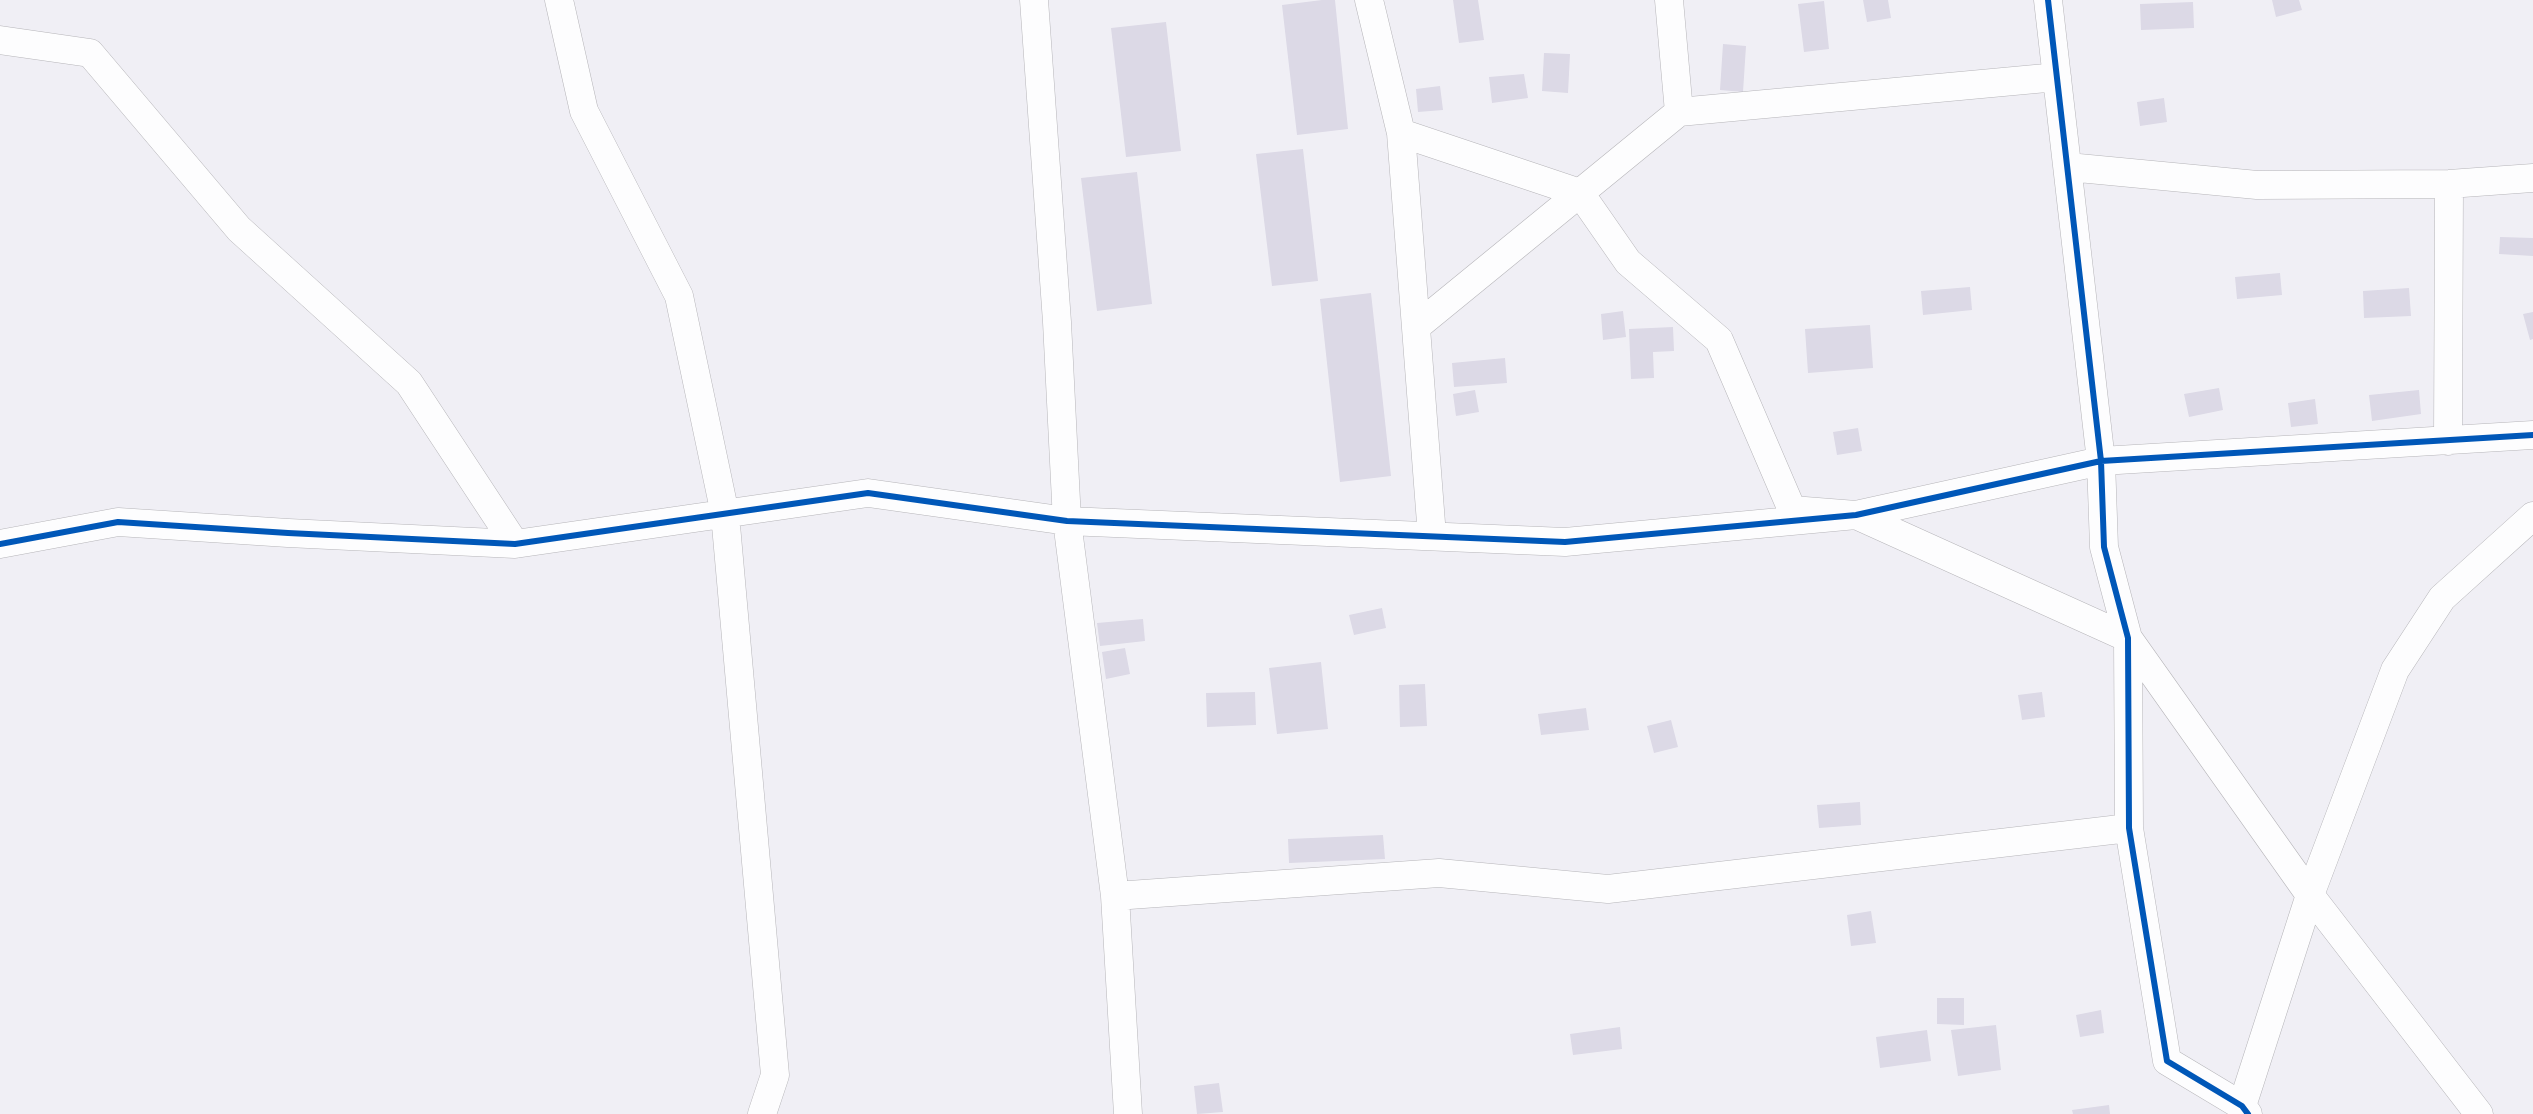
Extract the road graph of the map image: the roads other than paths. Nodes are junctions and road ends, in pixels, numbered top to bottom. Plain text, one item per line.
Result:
1 (559, 0) edge
2 (1034, 0) edge
3 (1369, 0) edge
4 (1669, 0) edge
5 (2048, 0) edge
6 (0, 40) edge
7 (2057, 77) junction
8 (1679, 112) junction
9 (1401, 133) junction
10 (2068, 168) junction
11 (2533, 178) edge
12 (2449, 184) junction
13 (1580, 193) junction
14 (1416, 327) junction
15 (2533, 435) edge
16 (2448, 442) junction
17 (2101, 461) junction
18 (725, 514) junction
19 (1856, 515) junction
20 (2533, 516) edge
21 (1067, 521) junction
22 (1432, 536) junction
23 (0, 544) edge
24 (516, 544) junction
25 (2128, 638) junction
26 (2129, 828) junction
27 (2310, 895) junction
28 (1115, 896) junction
29 (2245, 1110) edge
30 (762, 1114) edge
31 (1128, 1114) edge
32 (2479, 1114) edge

1 - 18 street
2 - 21 street
3 - 9 street
4 - 8 street
5 - 7 street
6 - 24 street
7 - 8 street
7 - 10 street
8 - 13 street
9 - 13 street
9 - 14 street
10 - 12 street
10 - 17 street
11 - 12 street
12 - 16 street
13 - 14 street
13 - 19 street
14 - 22 street
15 - 16 street
16 - 17 street
17 - 19 street
17 - 25 street
18 - 21 street
18 - 24 street
18 - 30 street
19 - 22 street
19 - 25 street
20 - 27 street
21 - 22 street
21 - 28 street
23 - 24 street
25 - 26 street
25 - 27 street
26 - 28 street
26 - 29 street
27 - 29 street
27 - 32 street
28 - 31 street

